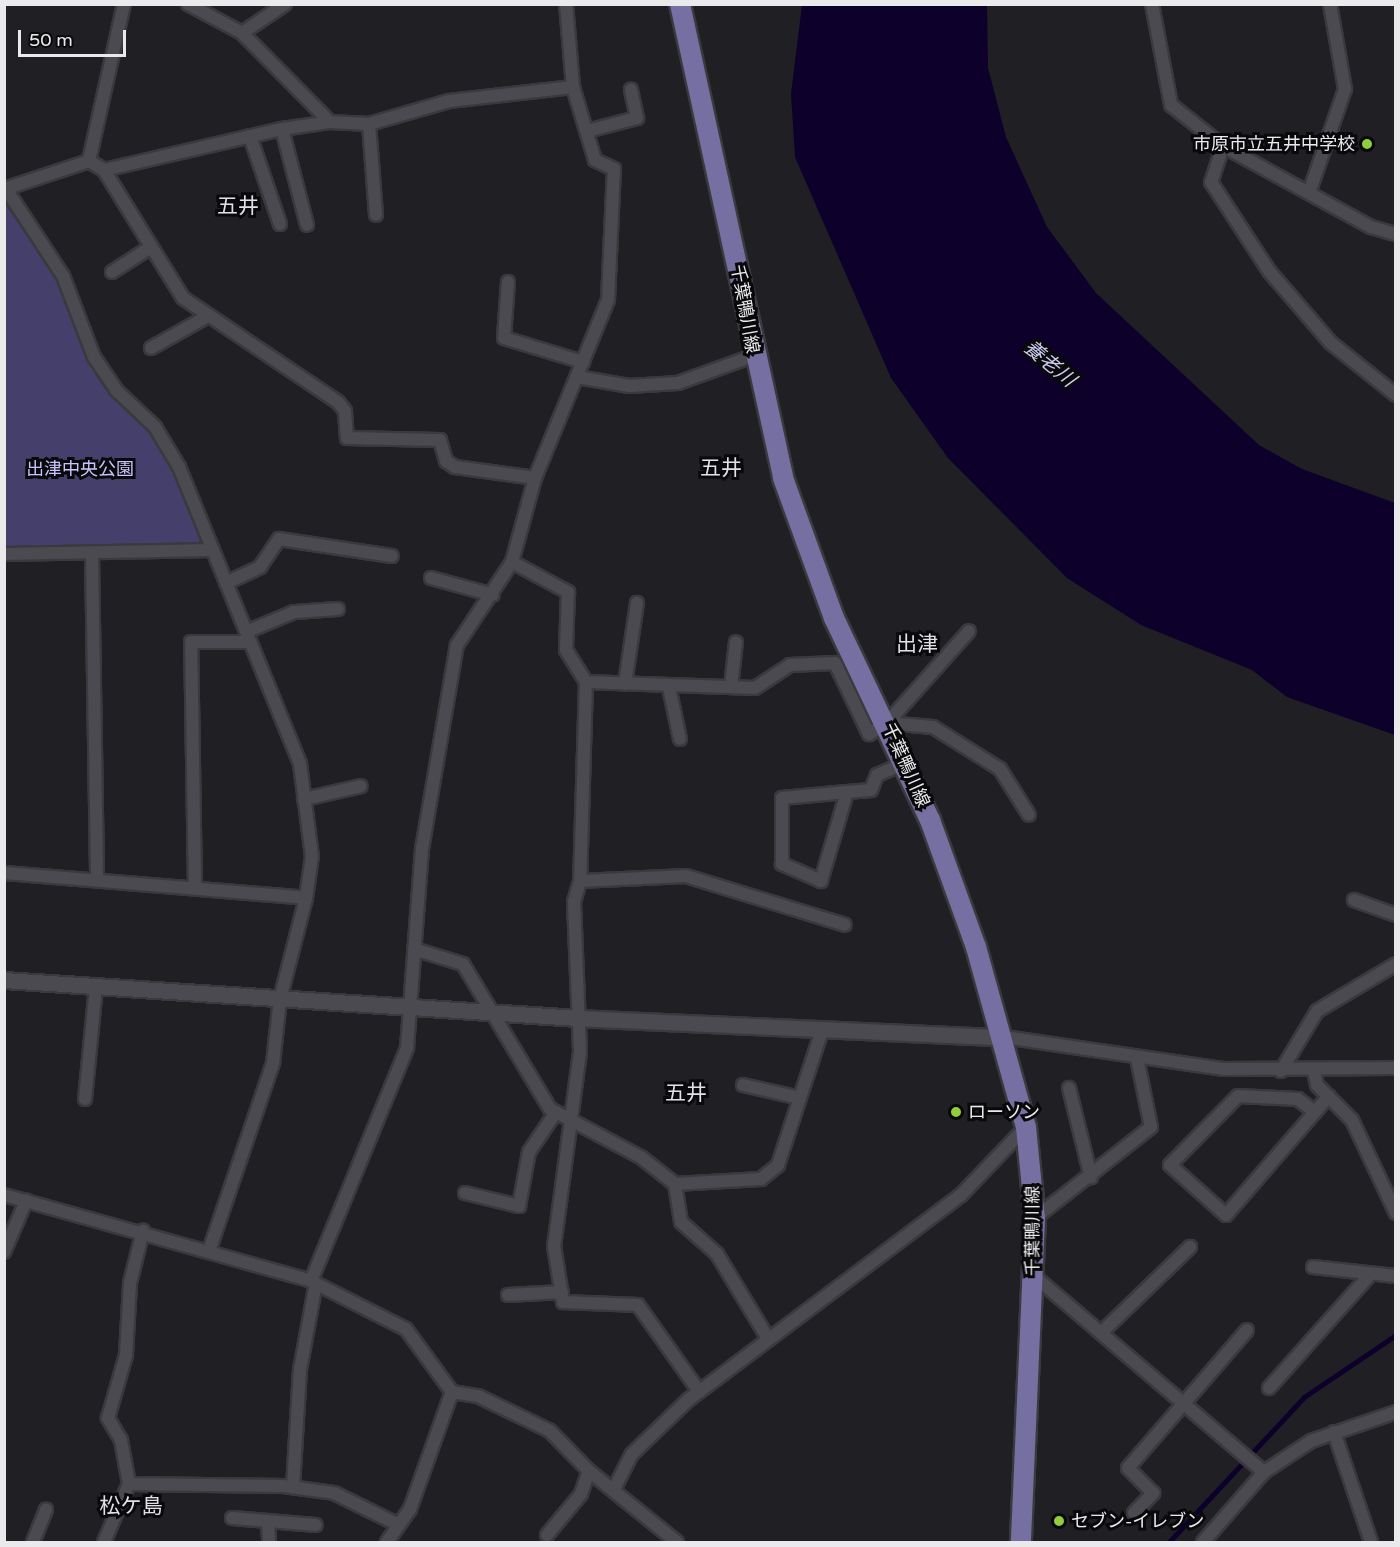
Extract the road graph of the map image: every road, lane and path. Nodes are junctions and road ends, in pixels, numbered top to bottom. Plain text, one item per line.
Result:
1 (124, 4) edge
2 (188, 4) edge
3 (285, 4) edge
4 (566, 4) edge
5 (680, 4) edge
6 (1152, 4) edge
7 (1330, 4) edge
8 (242, 33) junction
9 (573, 87) junction
10 (631, 90) dead end
11 (330, 122) junction
12 (369, 124) junction
13 (282, 129) junction
14 (587, 131) junction
15 (250, 136) junction
16 (1223, 146) junction
17 (89, 160) junction
18 (104, 170) junction
19 (5, 189) edge
20 (1310, 190) junction
21 (376, 215) dead end
22 (280, 224) dead end
23 (307, 225) dead end
24 (1395, 234) edge
25 (152, 247) junction
26 (112, 272) dead end
27 (508, 282) dead end
28 (208, 316) junction
29 (151, 348) dead end
30 (753, 356) junction
31 (583, 362) junction
32 (577, 377) junction
33 (1395, 395) edge
34 (535, 478) junction
35 (213, 550) junction
36 (4, 554) edge
37 (92, 554) junction
38 (392, 556) dead end
39 (512, 562) junction
40 (431, 578) dead end
41 (226, 583) junction
42 (493, 595) junction
43 (637, 603) dead end
44 (338, 609) dead end
45 (969, 631) dead end
46 (248, 637) junction
47 (736, 642) dead end
48 (586, 682) junction
49 (625, 684) junction
50 (669, 687) junction
51 (731, 687) junction
52 (887, 723) junction
53 (680, 739) dead end
54 (905, 763) junction
55 (361, 786) dead end
56 (847, 792) junction
57 (304, 799) junction
58 (1029, 815) dead end
59 (4, 873) edge
60 (97, 879) junction
61 (580, 881) junction
62 (195, 888) junction
63 (306, 898) junction
64 (1354, 900) dead end
65 (1395, 915) edge
66 (845, 925) dead end
67 (414, 949) junction
68 (1395, 964) edge
69 (4, 980) edge
70 (96, 986) junction
71 (280, 999) junction
72 (410, 1008) junction
73 (492, 1012) junction
74 (578, 1018) junction
75 (822, 1030) junction
76 (1004, 1037) junction
77 (1137, 1058) junction
78 (1395, 1068) edge
79 (1281, 1071) junction
80 (1314, 1071) junction
81 (743, 1085) dead end
82 (1069, 1088) dead end
83 (1329, 1096) junction
84 (800, 1098) junction
85 (85, 1099) dead end
86 (556, 1112) junction
87 (1315, 1112) junction
88 (569, 1119) junction
89 (1026, 1127) junction
90 (1091, 1177) junction
91 (675, 1184) junction
92 (465, 1193) dead end
93 (4, 1196) edge
94 (26, 1201) junction
95 (1395, 1213) edge
96 (1035, 1218) junction
97 (143, 1232) junction
98 (1190, 1247) dead end
99 (209, 1251) junction
100 (4, 1252) edge
101 (1313, 1267) dead end
102 (1033, 1275) junction
103 (1368, 1276) junction
104 (1395, 1276) edge
105 (314, 1282) junction
106 (562, 1292) junction
107 (508, 1295) dead end
108 (1247, 1330) dead end
109 (1101, 1333) junction
110 (768, 1337) junction
111 (1269, 1388) dead end
112 (699, 1391) junction
113 (452, 1392) junction
114 (1184, 1404) junction
115 (1395, 1412) edge
116 (1334, 1432) junction
117 (589, 1471) junction
118 (1264, 1472) junction
119 (129, 1485) junction
120 (293, 1487) junction
121 (614, 1490) junction
122 (46, 1510) dead end
123 (1134, 1513) dead end
124 (232, 1518) dead end
125 (268, 1521) junction
126 (316, 1525) dead end
127 (399, 1525) junction
128 (547, 1535) dead end
129 (33, 1542) edge
130 (104, 1542) edge
131 (269, 1542) edge
132 (388, 1542) edge
133 (676, 1542) edge
134 (1021, 1542) edge
135 (1203, 1542) edge
136 (1371, 1542) edge

1 - 17 street
2 - 8 street
3 - 8 street
4 - 9 street
5 - 30 main road, 千葉鴨川線
6 - 16 street
7 - 20 street
8 - 11 street
9 - 12 street
9 - 14 street
10 - 14 street
11 - 12 street
11 - 13 street
12 - 21 street
13 - 15 street
13 - 23 street
14 - 31 street
15 - 18 street
15 - 22 street
16 - 20 street
16 - 33 street
17 - 18 street
17 - 19 street
18 - 25 street
19 - 35 street
20 - 24 street
25 - 26 street
25 - 28 street
27 - 31 street
28 - 29 street
28 - 34 street
30 - 32 street
30 - 52 main road, 千葉鴨川線
31 - 32 street
32 - 34 street
34 - 39 street
35 - 37 street
35 - 41 street
36 - 37 street
37 - 60 street
38 - 41 street
39 - 42 street
39 - 48 street
40 - 42 street
41 - 46 street
42 - 67 street
43 - 49 street
44 - 46 street
45 - 52 street
46 - 57 street
46 - 62 street
47 - 51 street
48 - 49 street
48 - 61 street
49 - 50 street
50 - 51 street
50 - 53 street
51 - 52 street
52 - 54 main road, 千葉鴨川線
52 - 58 street
54 - 56 street
54 - 76 main road, 千葉鴨川線
55 - 57 street
56 - 56 street
57 - 63 street
59 - 60 street
60 - 62 street
61 - 66 street
61 - 74 street
62 - 63 street
63 - 71 street
64 - 65 street
67 - 72 street
67 - 73 street
68 - 79 street
69 - 70 street
70 - 71 street
70 - 85 street
71 - 72 street
71 - 99 street
72 - 73 street
72 - 105 street
73 - 74 street
73 - 86 street
74 - 75 street
74 - 88 street
75 - 76 street
75 - 84 street
76 - 77 street
76 - 89 main road, 千葉鴨川線
77 - 79 street
77 - 90 street
78 - 80 street
79 - 80 street
80 - 83 street
81 - 84 street
82 - 90 street
83 - 87 street
83 - 95 street
84 - 91 street
86 - 88 street
86 - 92 street
87 - 87 street
88 - 91 street
88 - 106 street
89 - 96 main road, 千葉鴨川線
89 - 110 street
90 - 96 street
91 - 110 street
93 - 94 street
94 - 97 street
94 - 100 street
96 - 102 main road, 千葉鴨川線
97 - 99 street
97 - 119 street
98 - 109 street
99 - 105 street
101 - 103 street
102 - 109 street
102 - 134 main road, 千葉鴨川線
103 - 104 street
103 - 111 street
105 - 113 street
105 - 120 street
106 - 107 street
106 - 112 street
108 - 114 street
109 - 114 street
110 - 112 street
112 - 121 street
113 - 117 street
113 - 127 street
114 - 118 street
114 - 123 street
115 - 116 street
116 - 118 street
116 - 136 street
117 - 121 street
117 - 128 street
118 - 135 street
119 - 120 street
119 - 130 street
120 - 127 street
121 - 133 street
122 - 129 street
124 - 125 street
125 - 126 street
125 - 131 street
127 - 132 street

